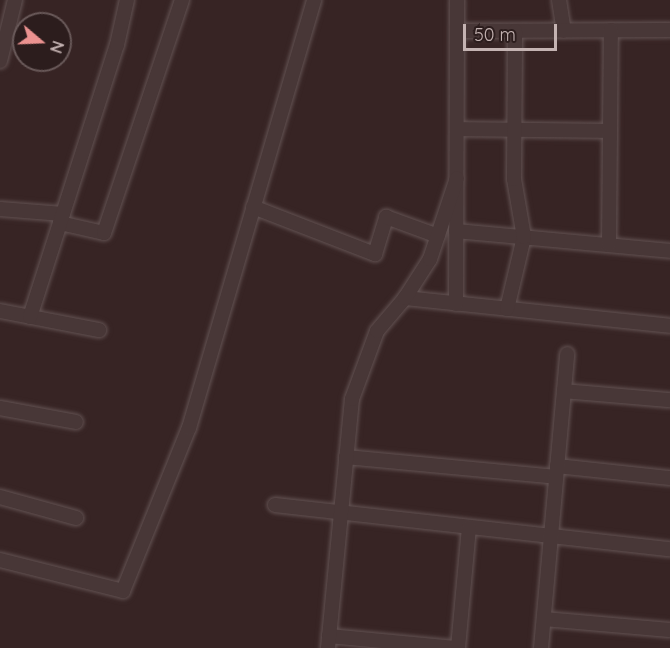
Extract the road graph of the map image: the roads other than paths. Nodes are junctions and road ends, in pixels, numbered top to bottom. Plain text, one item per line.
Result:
1 (15, 0) edge
2 (127, 0) edge
3 (182, 0) edge
4 (314, 0) edge
5 (457, 0) edge
6 (559, 0) edge
7 (564, 30) junction
8 (611, 30) junction
9 (670, 30) edge
10 (515, 31) junction
11 (457, 32) junction
12 (0, 61) edge
13 (457, 129) junction
14 (514, 130) junction
15 (610, 131) junction
16 (457, 178) junction
17 (253, 207) junction
18 (0, 209) edge
19 (62, 218) junction
20 (456, 231) junction
21 (438, 236) junction
22 (524, 237) junction
23 (609, 245) junction
24 (670, 251) edge
25 (405, 298) junction
26 (456, 304) junction
27 (507, 309) junction
28 (0, 311) edge
29 (30, 317) junction
30 (670, 326) edge
31 (99, 330) dead end
32 (567, 354) dead end
33 (564, 391) junction
34 (670, 400) edge
35 (0, 408) edge
36 (76, 422) dead end
37 (346, 457) junction
38 (556, 472) junction
39 (670, 478) edge
40 (0, 497) edge
41 (275, 505) dead end
42 (341, 513) junction
43 (76, 518) dead end
44 (469, 527) junction
45 (551, 536) junction
46 (670, 549) edge
47 (0, 560) edge
48 (543, 619) junction
49 (670, 630) edge
50 (329, 642) edge
51 (458, 648) edge
52 (541, 648) edge

1 - 12 street
2 - 19 street
3 - 19 street
4 - 17 street
5 - 11 street
6 - 7 street
7 - 8 street
7 - 10 street
8 - 9 street
8 - 15 street
10 - 11 street
10 - 14 street
11 - 13 street
13 - 14 street
13 - 16 street
14 - 15 street
14 - 22 street
15 - 23 street
16 - 20 street
16 - 21 street
17 - 21 street
17 - 47 street
18 - 19 street
19 - 29 street
20 - 22 street
20 - 26 street
21 - 25 street
22 - 23 street
22 - 27 street
23 - 24 street
25 - 26 street
25 - 37 street
26 - 27 street
27 - 30 street
28 - 29 street
29 - 31 street
32 - 33 street
33 - 34 street
33 - 38 street
35 - 36 street
37 - 38 street
37 - 42 street
38 - 39 street
38 - 45 street
40 - 43 street
41 - 42 street
42 - 44 street
42 - 50 street
44 - 45 street
44 - 51 street
45 - 46 street
45 - 48 street
48 - 49 street
48 - 52 street
50 - 51 street

